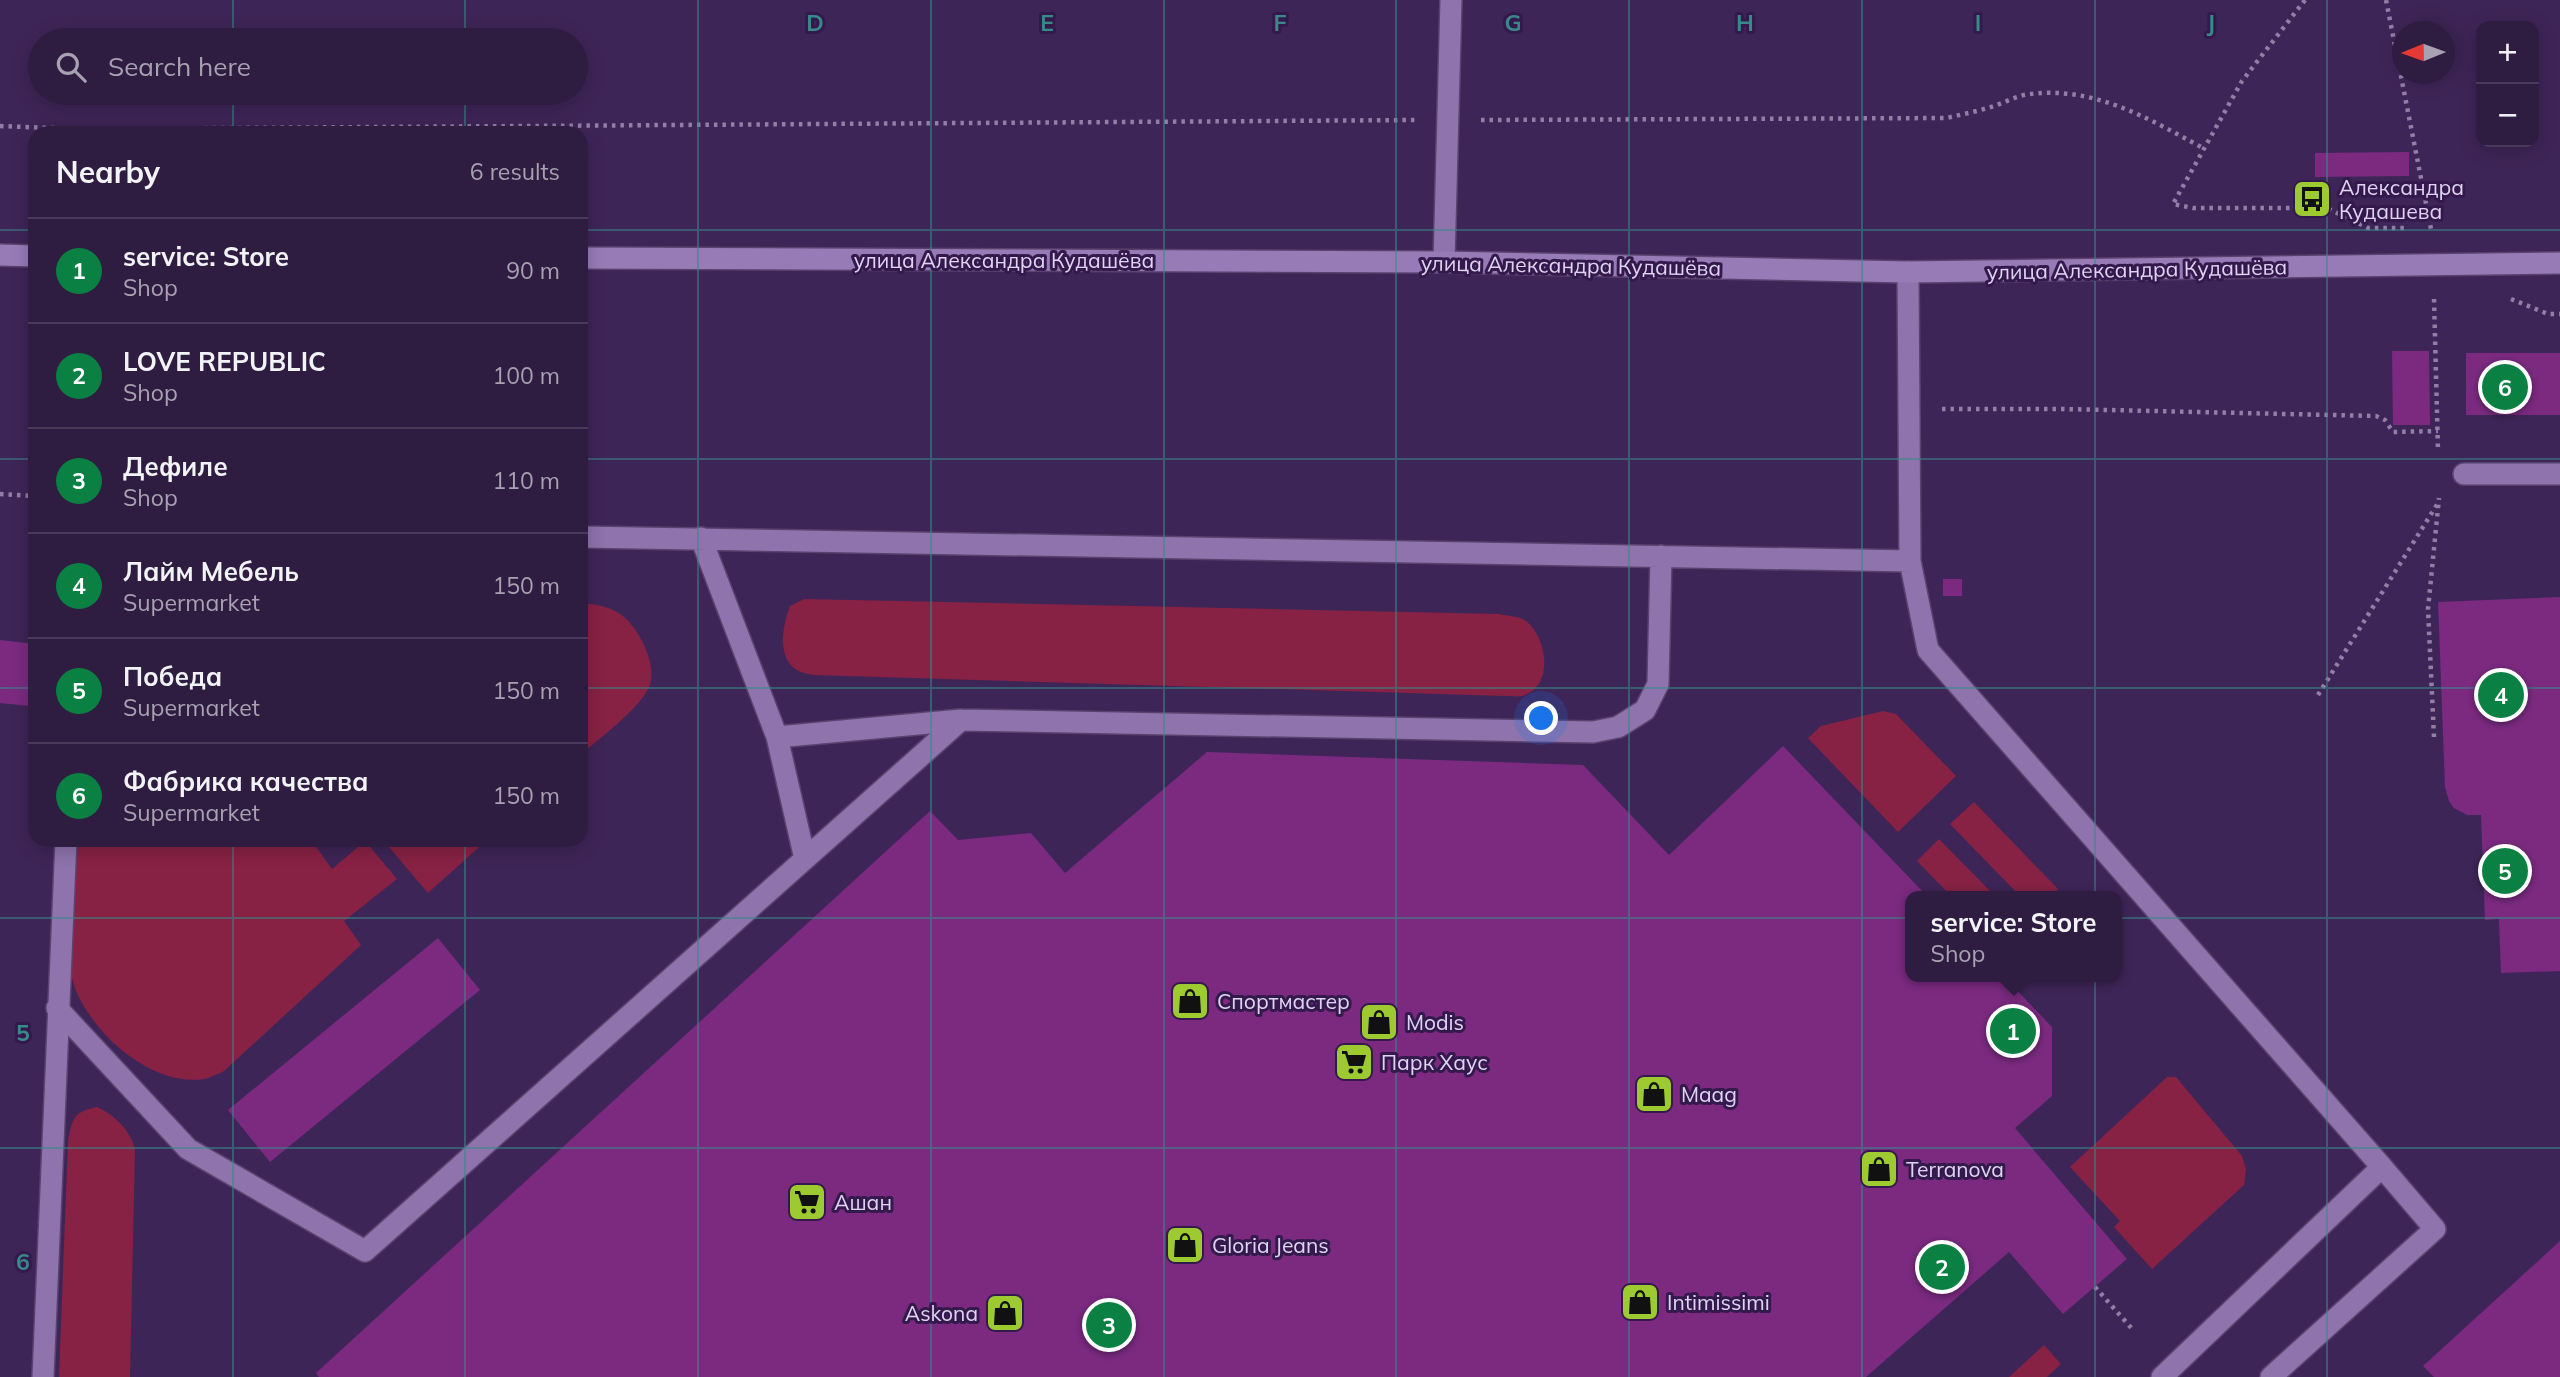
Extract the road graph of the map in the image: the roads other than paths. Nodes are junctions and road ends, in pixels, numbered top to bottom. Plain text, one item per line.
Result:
1 (1451, 0) edge
2 (0, 255) edge
3 (28, 256) edge
4 (588, 258) edge
5 (1444, 262) junction
6 (2560, 264) edge
7 (1908, 272) junction
8 (2464, 474) dead end
9 (2560, 474) edge
10 (588, 537) edge
11 (701, 538) junction
12 (1661, 555) junction
13 (1910, 561) junction
14 (961, 720) junction
15 (777, 737) junction
16 (66, 847) edge
17 (805, 859) junction
18 (57, 1008) junction
19 (2382, 1167) junction
20 (43, 1377) edge
21 (2162, 1377) edge
22 (2271, 1377) edge

1 - 5 lane
2 - 3 main road
4 - 5 main road, улица Александра Кудашёва
5 - 7 main road, улица Александра Кудашёва
6 - 7 main road, улица Александра Кудашёва
7 - 13 lane
8 - 9 lane
10 - 11 lane
11 - 12 lane
11 - 15 lane
12 - 13 lane
12 - 14 lane
13 - 19 lane
14 - 15 lane
14 - 17 lane
15 - 17 lane
16 - 18 lane
17 - 18 lane
18 - 20 lane
19 - 21 lane
19 - 22 lane

